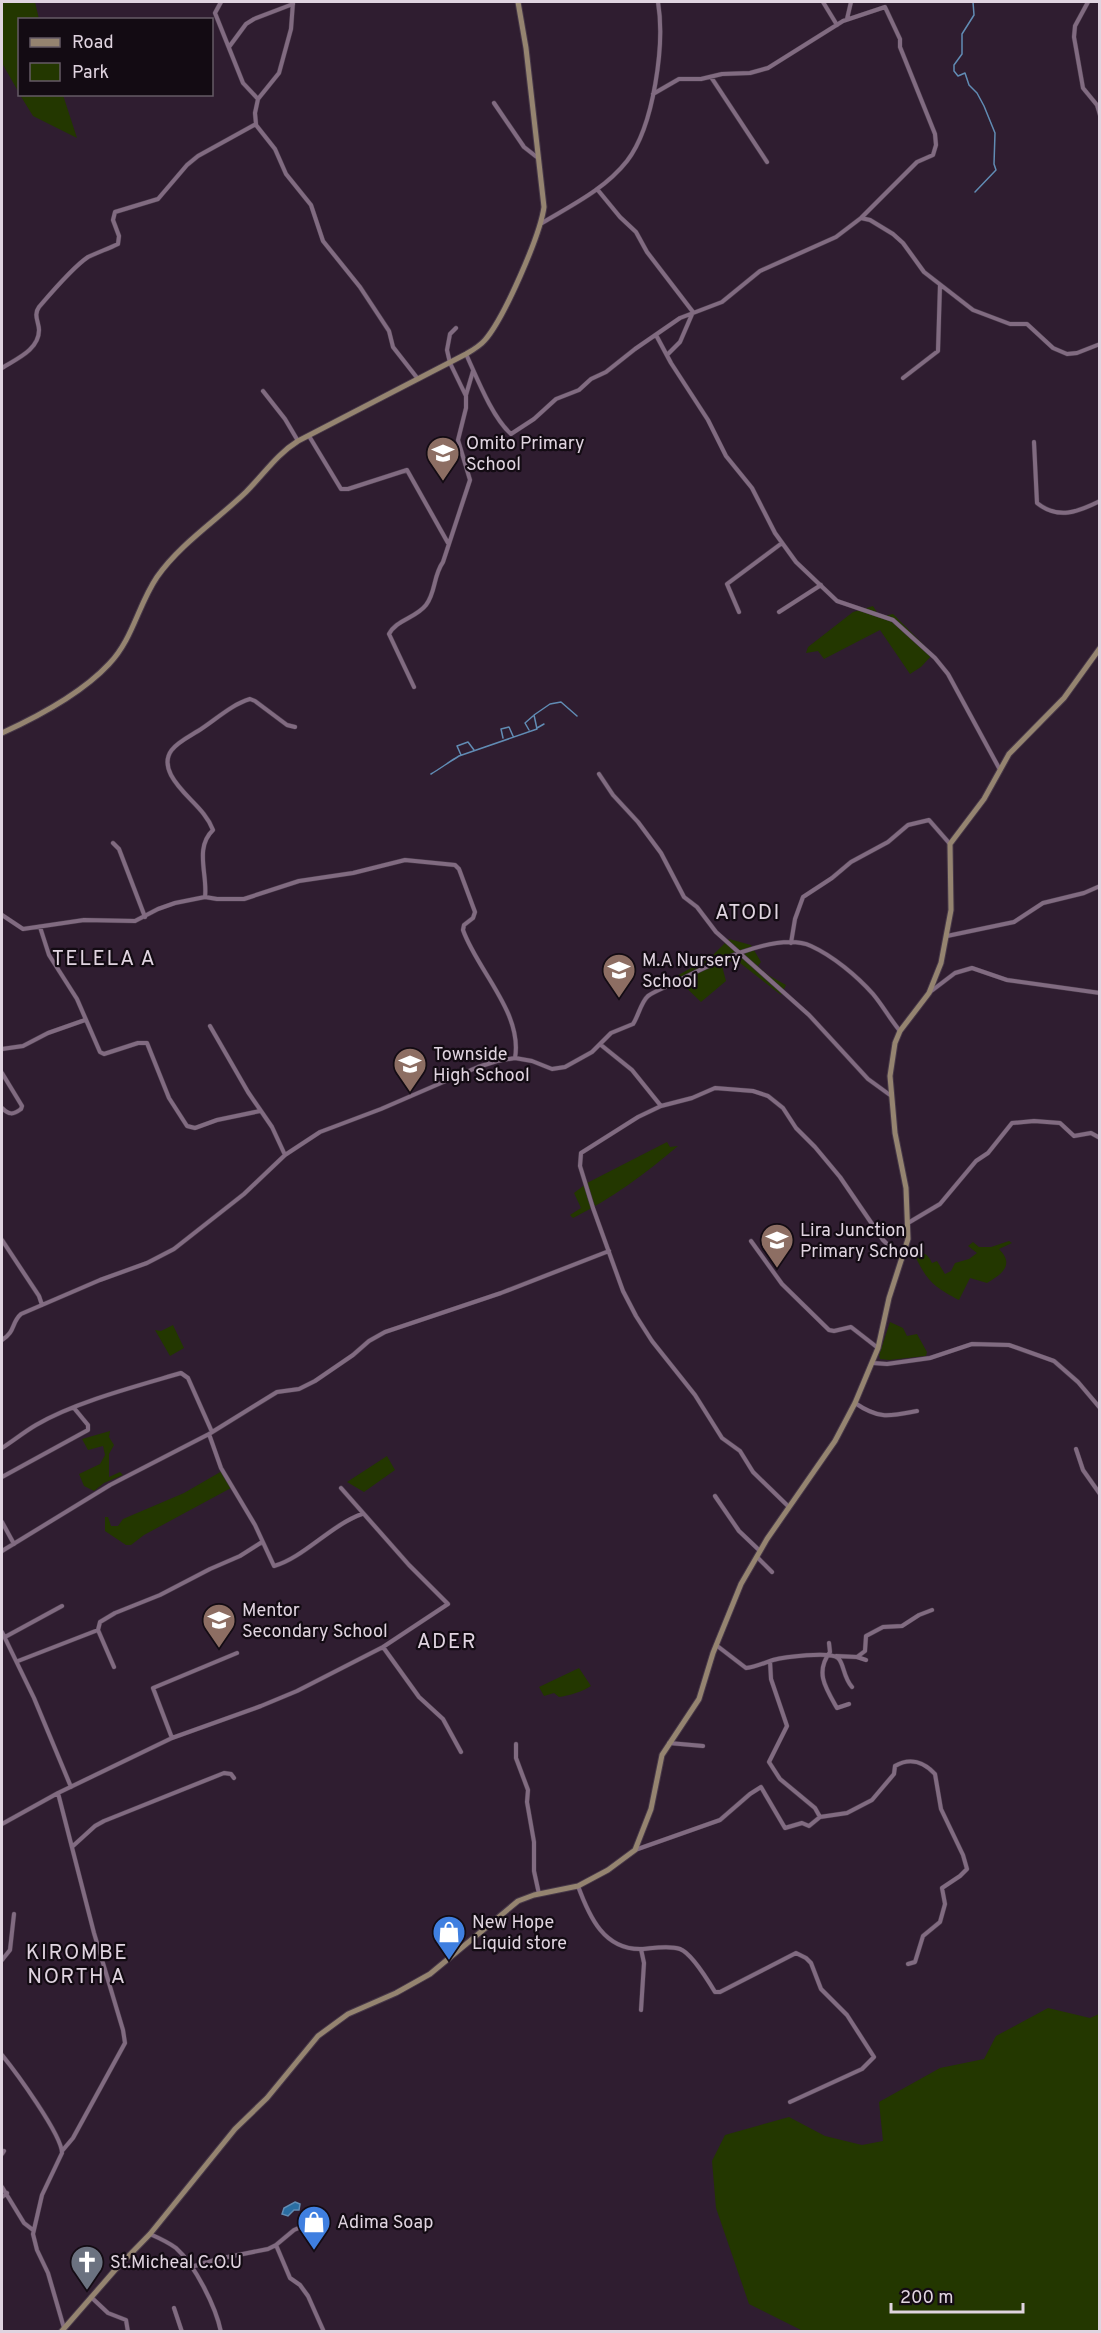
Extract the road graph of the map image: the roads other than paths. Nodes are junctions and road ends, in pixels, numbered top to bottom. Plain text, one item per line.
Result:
1 (221, 2) edge
2 (518, 2) edge
3 (658, 2) edge
4 (823, 2) edge
5 (851, 2) edge
6 (1088, 2) edge
7 (293, 3) edge
8 (847, 19) junction
9 (837, 25) junction
10 (229, 47) junction
11 (711, 77) junction
12 (653, 94) junction
13 (258, 99) junction
14 (494, 103) dead end
15 (1100, 115) edge
16 (256, 124) junction
17 (539, 158) junction
18 (767, 162) dead end
19 (597, 189) junction
20 (861, 218) junction
21 (542, 223) junction
22 (940, 285) junction
23 (693, 312) junction
24 (456, 328) dead end
25 (656, 335) junction
26 (1100, 344) edge
27 (466, 354) junction
28 (667, 355) junction
29 (450, 363) junction
30 (2, 368) edge
31 (474, 370) junction
32 (418, 378) junction
33 (903, 378) dead end
34 (263, 391) dead end
35 (466, 396) junction
36 (309, 436) junction
37 (298, 441) junction
38 (1034, 442) dead end
39 (1100, 501) edge
40 (782, 543) junction
41 (448, 544) junction
42 (821, 585) junction
43 (739, 612) dead end
44 (779, 612) dead end
45 (1100, 648) edge
46 (414, 687) dead end
47 (296, 727) dead end
48 (2, 733) edge
49 (999, 768) junction
50 (598, 774) dead end
51 (113, 843) dead end
52 (950, 844) junction
53 (1100, 886) edge
54 (205, 897) junction
55 (2, 915) edge
56 (145, 916) junction
57 (40, 927) junction
58 (947, 936) junction
59 (791, 943) junction
60 (738, 953) junction
61 (929, 993) junction
62 (1100, 993) edge
63 (85, 1020) junction
64 (210, 1026) dead end
65 (900, 1031) junction
66 (601, 1045) junction
67 (2, 1049) edge
68 (515, 1058) junction
69 (2, 1073) edge
70 (890, 1095) junction
71 (661, 1106) junction
72 (2, 1108) edge
73 (260, 1111) junction
74 (1100, 1138) edge
75 (285, 1155) junction
76 (908, 1223) junction
77 (2, 1240) edge
78 (751, 1241) dead end
79 (609, 1251) junction
80 (903, 1259) junction
81 (42, 1305) junction
82 (2, 1340) edge
83 (878, 1348) junction
84 (873, 1363) junction
85 (855, 1403) junction
86 (74, 1408) junction
87 (1100, 1408) edge
88 (917, 1411) dead end
89 (210, 1433) junction
90 (2, 1448) edge
91 (1076, 1449) dead end
92 (2, 1477) edge
93 (340, 1488) dead end
94 (1100, 1494) edge
95 (715, 1496) dead end
96 (789, 1507) junction
97 (362, 1514) junction
98 (2, 1522) edge
99 (262, 1542) junction
100 (14, 1544) junction
101 (2, 1551) edge
102 (759, 1554) junction
103 (772, 1572) dead end
104 (62, 1606) dead end
105 (932, 1610) dead end
106 (98, 1630) junction
107 (2, 1632) edge
108 (4, 1637) junction
109 (829, 1643) dead end
110 (716, 1645) junction
111 (383, 1647) junction
112 (237, 1653) dead end
113 (829, 1653) junction
114 (836, 1656) junction
115 (857, 1657) junction
116 (866, 1660) dead end
117 (18, 1661) junction
118 (770, 1661) junction
119 (114, 1667) dead end
120 (852, 1687) dead end
121 (849, 1704) dead end
122 (172, 1738) junction
123 (669, 1742) junction
124 (516, 1744) dead end
125 (703, 1746) dead end
126 (461, 1752) dead end
127 (234, 1778) dead end
128 (71, 1787) junction
129 (58, 1793) junction
130 (820, 1817) junction
131 (2, 1824) edge
132 (73, 1846) junction
133 (635, 1850) junction
134 (578, 1886) junction
135 (539, 1894) junction
136 (14, 1914) dead end
137 (641, 1949) junction
138 (2, 1960) edge
139 (908, 1964) dead end
140 (641, 2010) dead end
141 (2, 2055) edge
142 (790, 2102) dead end
143 (62, 2151) junction
144 (2, 2187) edge
145 (7, 2193) junction
146 (2, 2197) edge
147 (317, 2220) dead end
148 (33, 2230) junction
149 (150, 2234) junction
150 (276, 2245) junction
151 (191, 2267) junction
152 (91, 2297) junction
153 (174, 2308) dead end
154 (63, 2330) edge
155 (128, 2331) edge
156 (182, 2331) edge
157 (221, 2331) edge
158 (324, 2331) edge

1 - 10 street
2 - 17 street
3 - 12 street
4 - 9 street
5 - 8 street
6 - 15 street
7 - 10 street
7 - 13 street
8 - 9 street
8 - 20 street
9 - 11 street
10 - 13 street
11 - 12 street
11 - 18 street
12 - 19 street
13 - 16 street
14 - 17 street
16 - 30 street
16 - 32 street
17 - 21 street
19 - 21 street
19 - 23 street
20 - 22 street
20 - 23 street
21 - 27 street
22 - 26 street
22 - 33 street
23 - 25 street
23 - 28 street
24 - 29 street
25 - 28 street
25 - 31 street
27 - 29 street
27 - 31 street
28 - 40 street
29 - 32 street
29 - 35 street
31 - 35 street
32 - 36 street
34 - 37 street
35 - 41 street
36 - 37 street
36 - 41 street
37 - 48 street
38 - 39 street
40 - 42 street
40 - 43 street
41 - 46 street
42 - 44 street
42 - 49 street
45 - 49 street
47 - 54 street
49 - 52 street
50 - 60 street
51 - 56 street
52 - 58 street
52 - 59 street
53 - 58 street
54 - 56 street
54 - 68 street
55 - 57 street
56 - 57 street
57 - 63 street
58 - 61 street
59 - 60 street
59 - 65 street
60 - 66 street
60 - 70 street
61 - 62 street
61 - 65 street
63 - 67 street
63 - 73 street
64 - 73 street
65 - 70 street
66 - 68 street
66 - 71 street
68 - 75 street
69 - 72 street
70 - 76 street
71 - 79 street
71 - 80 street
73 - 75 street
74 - 76 street
75 - 81 street
76 - 80 street
77 - 81 street
78 - 83 street
79 - 89 street
79 - 96 street
80 - 83 street
81 - 82 street
83 - 84 street
84 - 85 street
84 - 87 street
85 - 88 street
85 - 96 street
86 - 89 street
86 - 90 street
86 - 92 street
89 - 99 street
89 - 100 street
91 - 94 street
93 - 97 street
95 - 102 street
96 - 102 street
97 - 99 street
97 - 111 street
98 - 100 street
99 - 106 street
100 - 101 street
102 - 103 street
102 - 110 street
104 - 108 street
105 - 115 street
106 - 117 street
106 - 119 street
107 - 108 street
108 - 117 street
109 - 113 street
110 - 118 street
110 - 123 street
111 - 122 street
111 - 126 street
112 - 122 street
113 - 114 street
113 - 118 street
113 - 121 street
114 - 115 street
114 - 120 street
115 - 116 street
117 - 128 street
118 - 130 street
122 - 128 street
123 - 125 street
123 - 133 street
124 - 135 street
127 - 132 street
128 - 129 street
129 - 131 street
129 - 132 street
130 - 133 street
130 - 139 street
132 - 143 street
133 - 134 street
134 - 135 street
134 - 137 street
135 - 149 street
136 - 138 street
137 - 140 street
137 - 142 street
141 - 143 street
143 - 148 street
144 - 145 street
145 - 146 street
145 - 148 street
147 - 150 street
148 - 154 street
149 - 151 street
149 - 152 street
150 - 151 street
150 - 158 street
151 - 157 street
152 - 154 street
152 - 155 street
153 - 156 street

